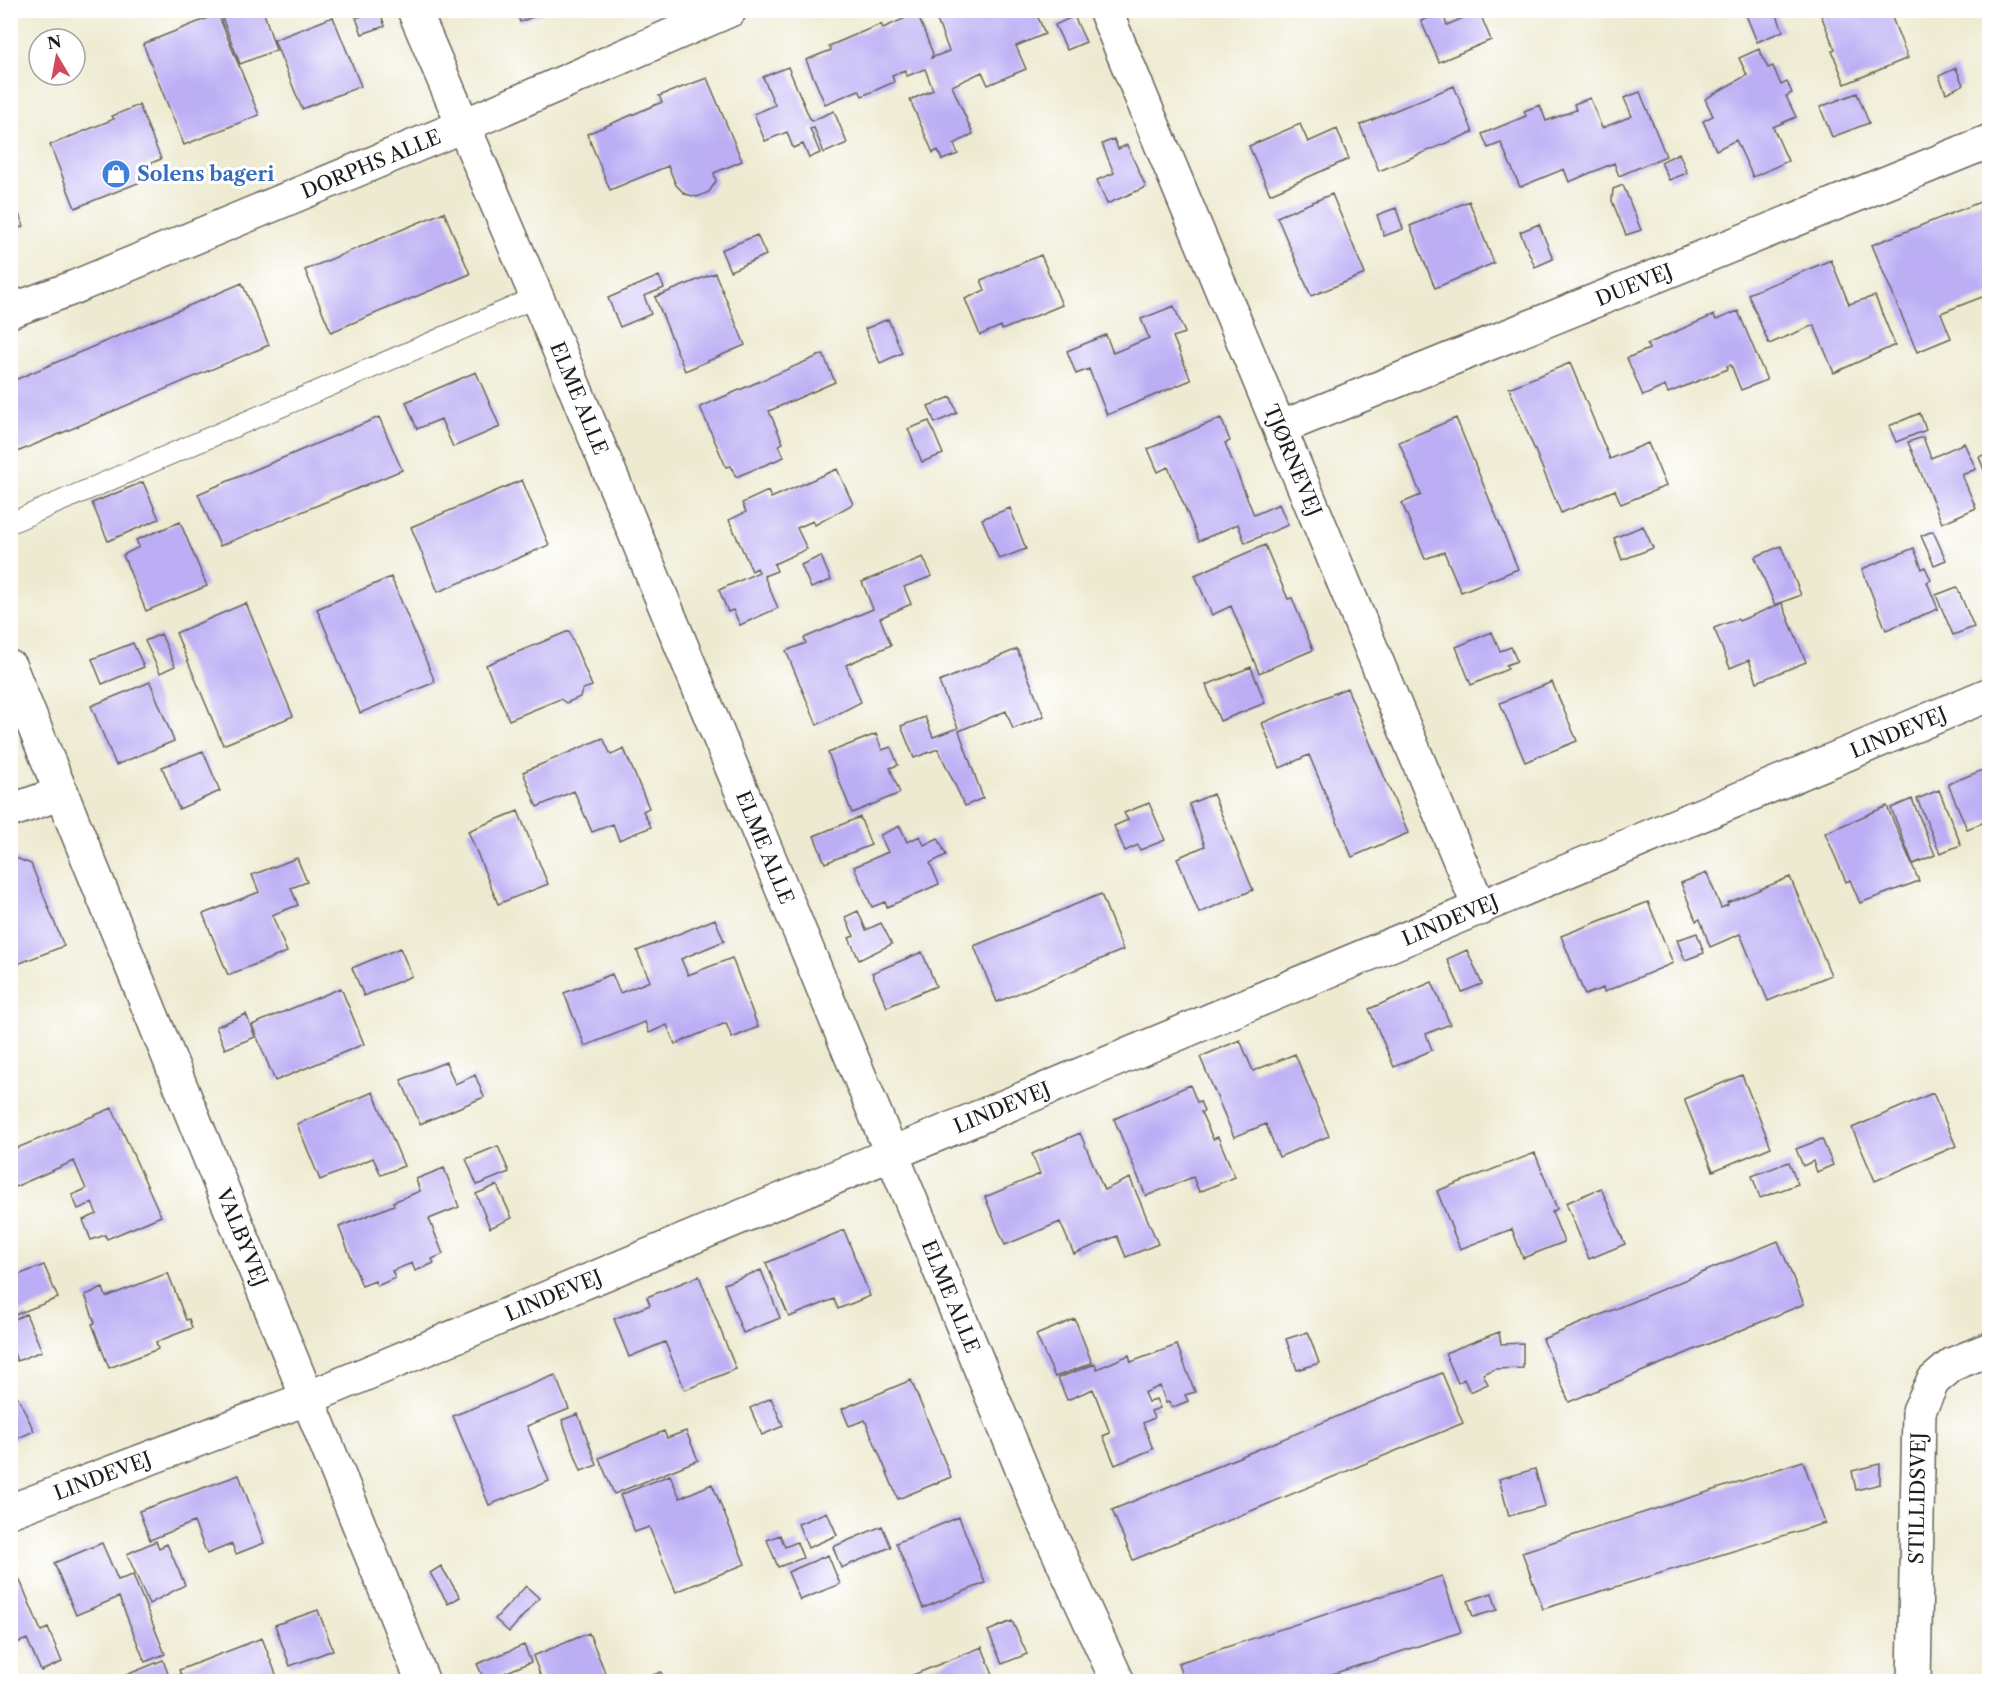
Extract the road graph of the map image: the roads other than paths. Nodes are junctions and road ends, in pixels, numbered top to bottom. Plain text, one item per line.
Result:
1 (414, 10) edge
2 (730, 10) edge
3 (1105, 10) edge
4 (465, 125) junction
5 (1989, 141) edge
6 (537, 297) junction
7 (10, 311) edge
8 (1280, 428) junction
9 (10, 523) edge
10 (10, 667) edge
11 (1989, 694) edge
12 (62, 793) junction
13 (10, 811) edge
14 (1480, 909) junction
15 (890, 1155) junction
16 (1989, 1349) edge
17 (308, 1398) junction
18 (10, 1511) edge
19 (423, 1682) edge
20 (1118, 1682) edge
21 (1914, 1682) edge

1 - 4 street, ELME ALLE
2 - 4 street, DORPHS ALLE
3 - 8 street, TJØRNEVEJ
4 - 6 street, ELME ALLE
4 - 7 street, DORPHS ALLE
5 - 8 street, DUEVEJ
6 - 9 lane
6 - 15 street, ELME ALLE
8 - 14 street, TJØRNEVEJ
10 - 12 street, VALBYVEJ
11 - 14 street, LINDEVEJ
12 - 13 street
12 - 17 street, VALBYVEJ
14 - 15 street, LINDEVEJ
15 - 17 street, LINDEVEJ
15 - 20 street, ELME ALLE
16 - 21 street, STILLIDSVEJ
17 - 18 street, LINDEVEJ
17 - 19 street, VALBYVEJ

